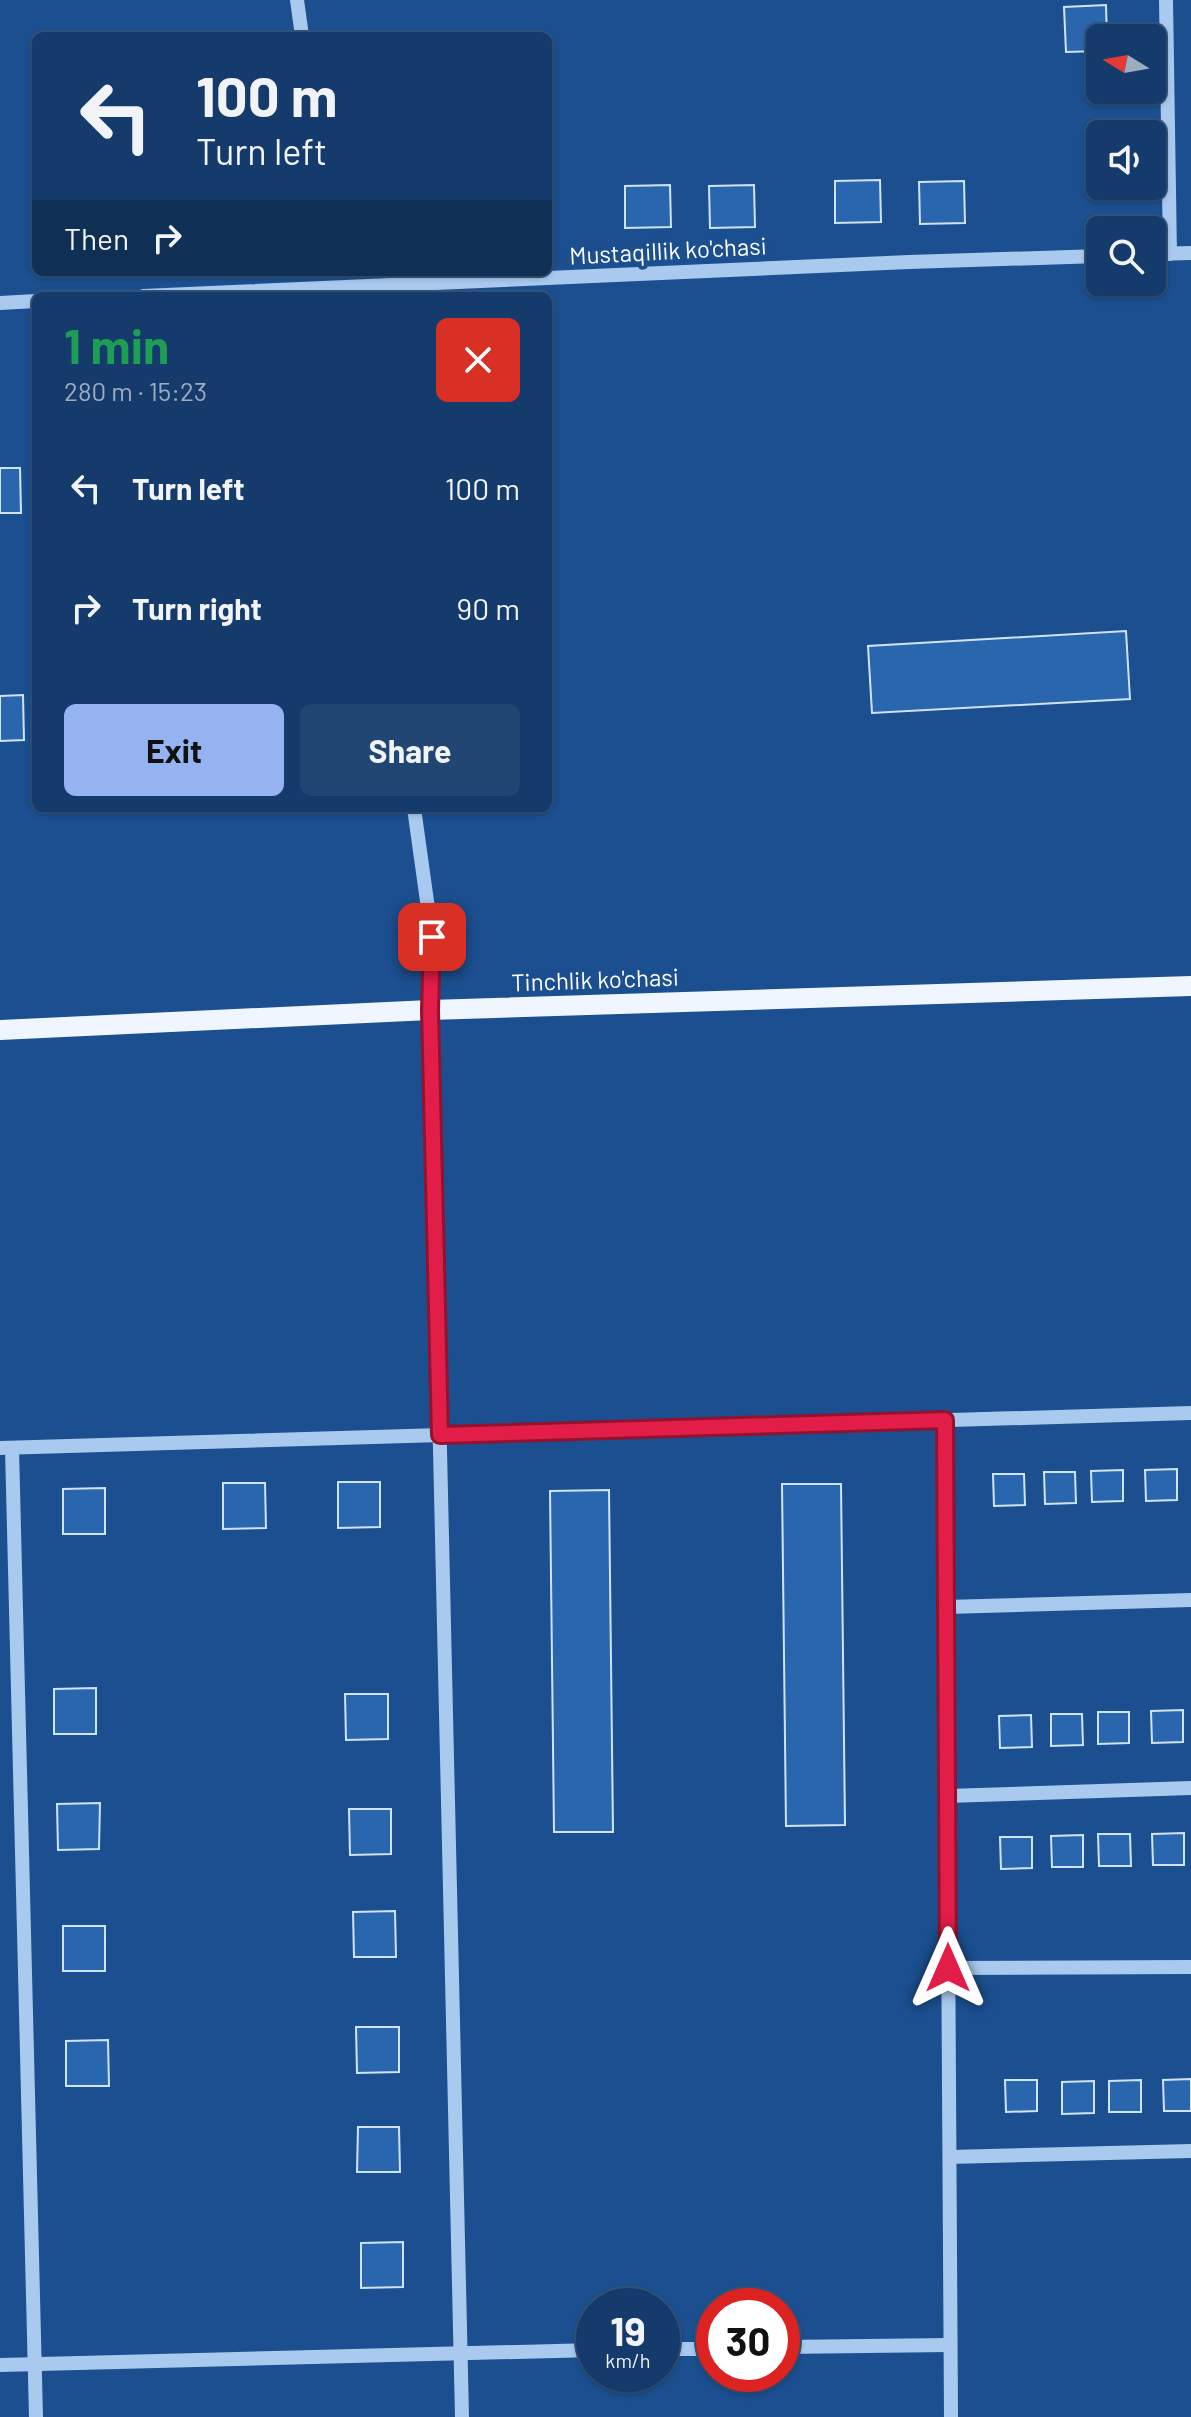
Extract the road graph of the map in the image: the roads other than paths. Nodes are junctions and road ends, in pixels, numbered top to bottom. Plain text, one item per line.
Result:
1 (297, 0) edge
2 (1166, 0) edge
3 (301, 32) edge
4 (1191, 253) edge
5 (1166, 254) edge
6 (1170, 254) junction
7 (1086, 256) edge
8 (337, 285) edge
9 (214, 292) edge
10 (32, 301) edge
11 (0, 303) edge
12 (415, 812) edge
13 (1191, 986) edge
14 (430, 1010) junction
15 (0, 1030) edge
16 (1191, 1413) edge
17 (945, 1420) junction
18 (440, 1435) junction
19 (6, 1448) edge
20 (1191, 1600) edge
21 (946, 1607) junction
22 (1191, 1788) edge
23 (947, 1796) junction
24 (1191, 1967) edge
25 (948, 1968) junction
26 (1191, 2151) edge
27 (950, 2157) junction
28 (950, 2345) junction
29 (800, 2347) edge
30 (576, 2350) edge
31 (461, 2353) junction
32 (34, 2364) junction
33 (0, 2365) edge
34 (36, 2417) edge
35 (462, 2417) edge
36 (951, 2417) edge

1 - 3 street
2 - 6 street
4 - 6 street
5 - 6 street
7 - 8 street, Mustaqillik ko'chasi
8 - 9 street, Mustaqillik ko'chasi
10 - 11 street
12 - 14 street
13 - 14 main road, Tinchlik ko'chasi
14 - 15 main road, Tinchlik ko'chasi
14 - 18 street
16 - 17 street
17 - 18 street
17 - 21 street
18 - 19 street
18 - 31 street
19 - 32 street
20 - 21 street
21 - 23 street
22 - 23 street
23 - 25 street
24 - 25 street
25 - 27 street
26 - 27 street
27 - 28 street
28 - 29 street
28 - 36 street
30 - 31 street
31 - 32 street
31 - 35 street
32 - 33 street
32 - 34 street

